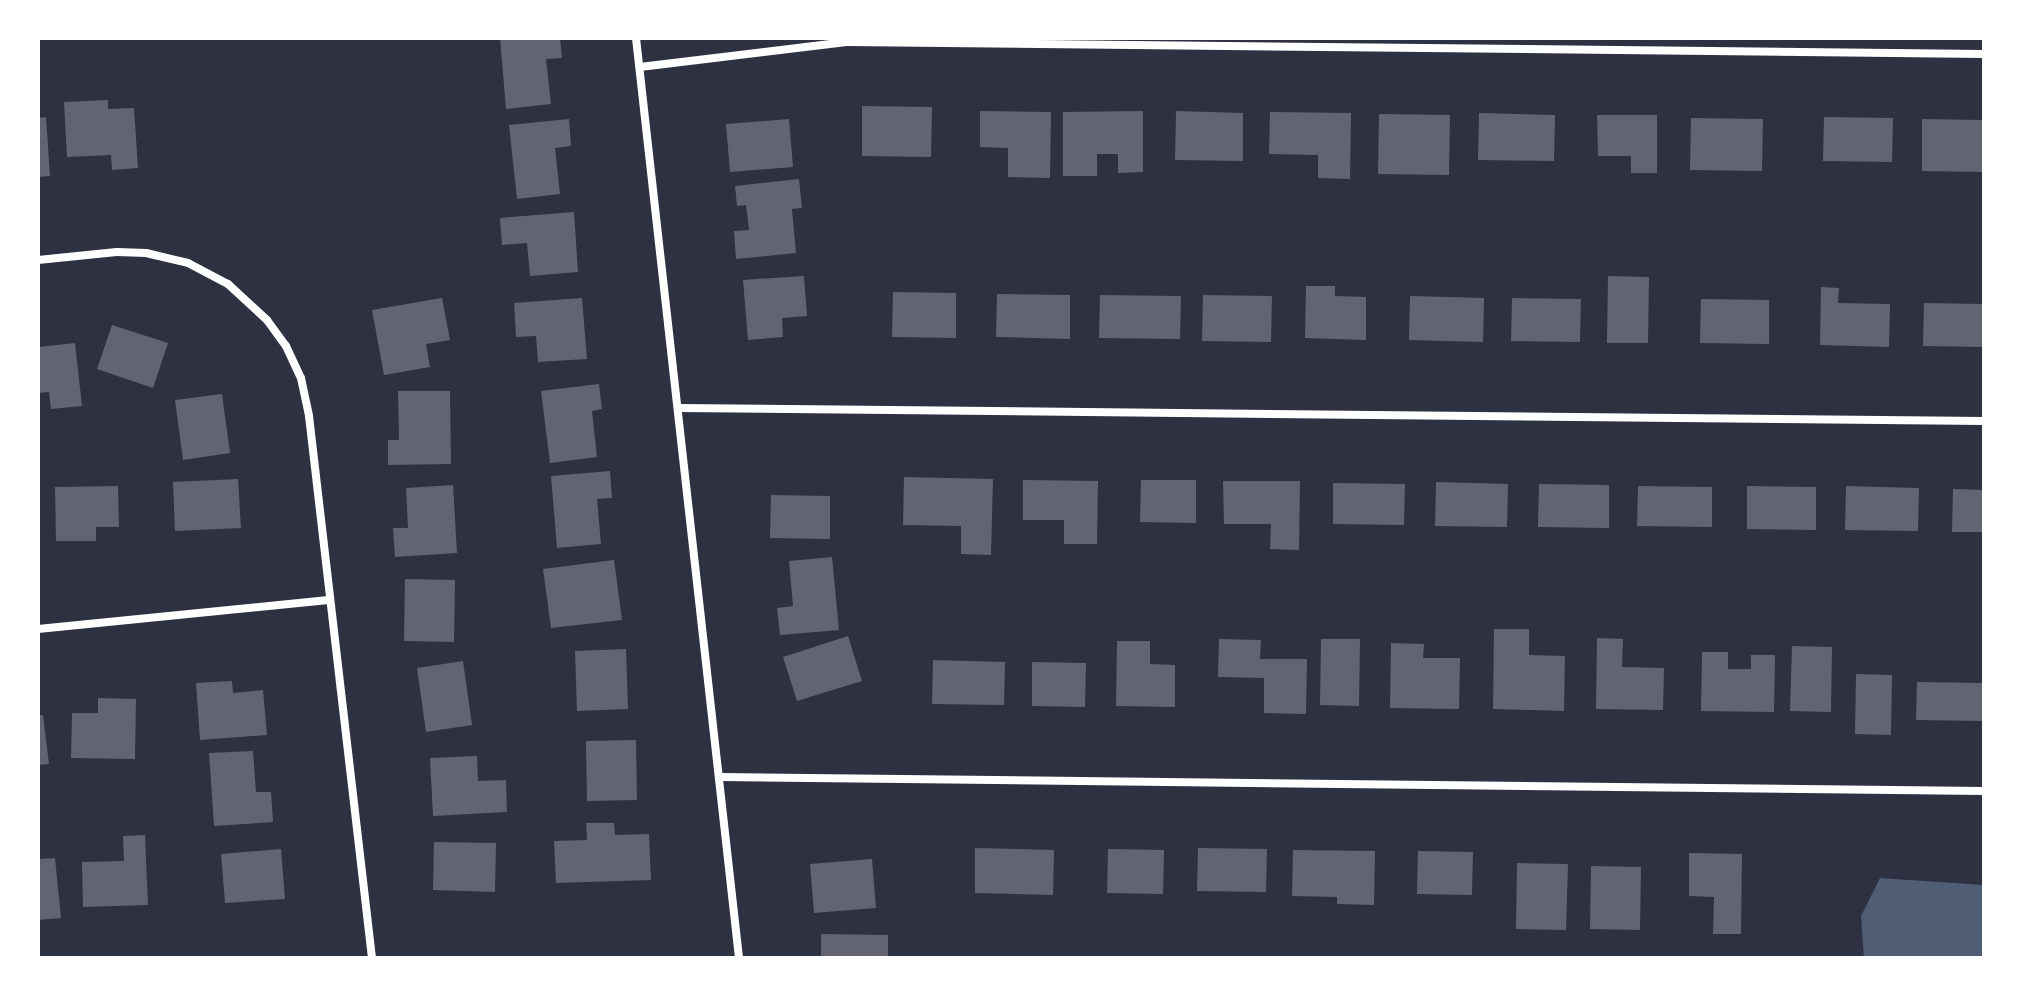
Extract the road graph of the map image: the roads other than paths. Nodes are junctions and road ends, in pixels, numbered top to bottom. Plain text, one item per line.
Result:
1 (636, 38) edge
2 (1984, 54) edge
3 (640, 67) junction
4 (38, 260) edge
5 (679, 408) junction
6 (1984, 421) edge
7 (329, 600) junction
8 (38, 629) edge
9 (721, 777) junction
10 (1984, 791) edge
11 (372, 958) edge
12 (739, 958) edge

1 - 3 street
2 - 3 street
3 - 5 street
4 - 7 street
5 - 6 street
5 - 9 street
7 - 8 street
7 - 11 street
9 - 10 street
9 - 12 street

